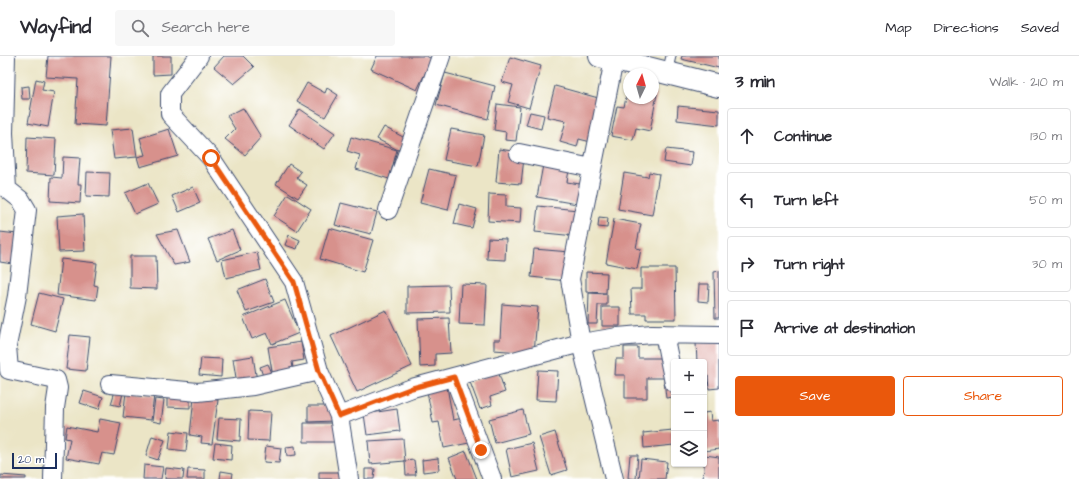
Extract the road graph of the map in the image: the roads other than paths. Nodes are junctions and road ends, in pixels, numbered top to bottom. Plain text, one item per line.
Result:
1 (6, 56) edge
2 (199, 56) edge
3 (441, 56) edge
4 (607, 58) edge
5 (669, 65) edge
6 (719, 86) edge
7 (519, 153) dead end
8 (592, 168) junction
9 (388, 210) dead end
10 (664, 334) junction
11 (719, 335) edge
12 (581, 343) junction
13 (671, 368) edge
14 (319, 371) junction
15 (454, 377) junction
16 (110, 384) dead end
17 (339, 416) junction
18 (53, 479) edge
19 (349, 479) edge
20 (492, 479) edge
21 (614, 479) edge

1 - 18 street
2 - 14 street
3 - 9 street
4 - 5 highway
4 - 8 street
5 - 6 highway
7 - 8 street
8 - 12 street
10 - 11 street
10 - 12 street
10 - 13 street
12 - 15 street
12 - 21 street
14 - 16 street
14 - 17 street
15 - 17 street
15 - 20 street
17 - 19 street

